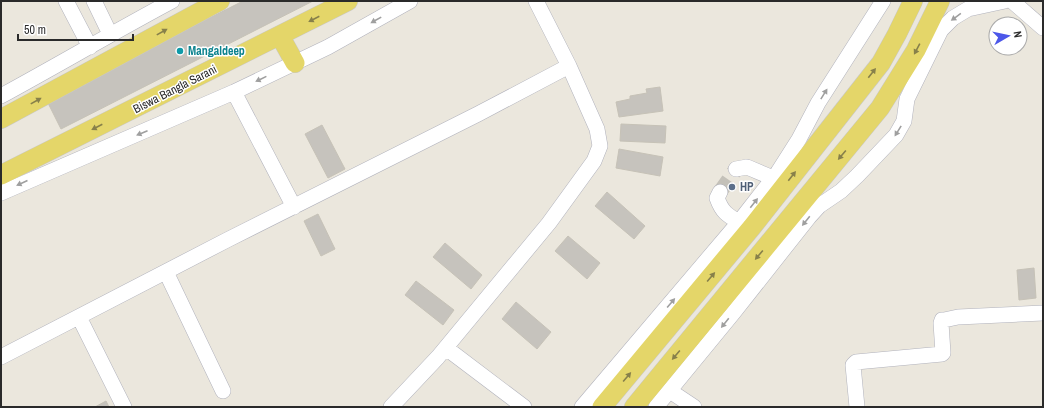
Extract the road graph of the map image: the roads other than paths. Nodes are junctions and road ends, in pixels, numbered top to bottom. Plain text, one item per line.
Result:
1 (66, 1) edge
2 (94, 1) edge
3 (172, 1) edge
4 (220, 1) edge
5 (348, 1) edge
6 (410, 1) edge
7 (536, 1) edge
8 (882, 1) edge
9 (913, 1) edge
10 (940, 1) edge
11 (1006, 1) edge
12 (1012, 1) edge
13 (1043, 28) edge
14 (110, 34) junction
15 (280, 36) junction
16 (90, 47) junction
17 (72, 58) junction
18 (295, 63) junction
19 (569, 66) junction
20 (82, 76) junction
21 (234, 92) junction
22 (1, 96) edge
23 (1, 119) edge
24 (736, 169) dead end
25 (1, 175) edge
26 (773, 178) junction
27 (720, 192) tunnel mouth
28 (1, 193) edge
29 (294, 207) junction
30 (739, 222) junction
31 (166, 272) junction
32 (1043, 313) edge
33 (80, 317) junction
34 (446, 348) junction
35 (1, 357) edge
36 (223, 391) dead end
37 (670, 391) junction
38 (124, 407) edge
39 (391, 407) edge
40 (524, 407) edge
41 (582, 407) edge
42 (602, 407) edge
43 (634, 407) edge
44 (656, 407) edge
45 (694, 407) edge
46 (857, 407) edge

1 - 16 street
2 - 14 street
3 - 14 street
20 -> 4 main road
5 -> 15 main road, Biswa Bangla Sarani
6 -> 18 street
7 - 19 street
26 -> 8 street
42 -> 9 main road
10 -> 43 main road
11 -> 37 street
12 - 13 street
14 - 16 street
15 - 18 main road
15 -> 25 main road, Biswa Bangla Sarani
16 - 17 street
17 - 20 street
17 - 22 street
18 -> 21 street
19 - 29 street
19 - 34 street
23 -> 20 main road
21 -> 28 street
21 - 29 street
24 - 26 street
30 -> 26 street
27 - 30 street
29 - 31 street
41 -> 30 street
31 - 33 street
31 - 36 street
32 - 46 street
33 - 35 street
33 - 38 street
34 - 39 street
34 - 40 street
37 - 44 street
37 - 45 street

